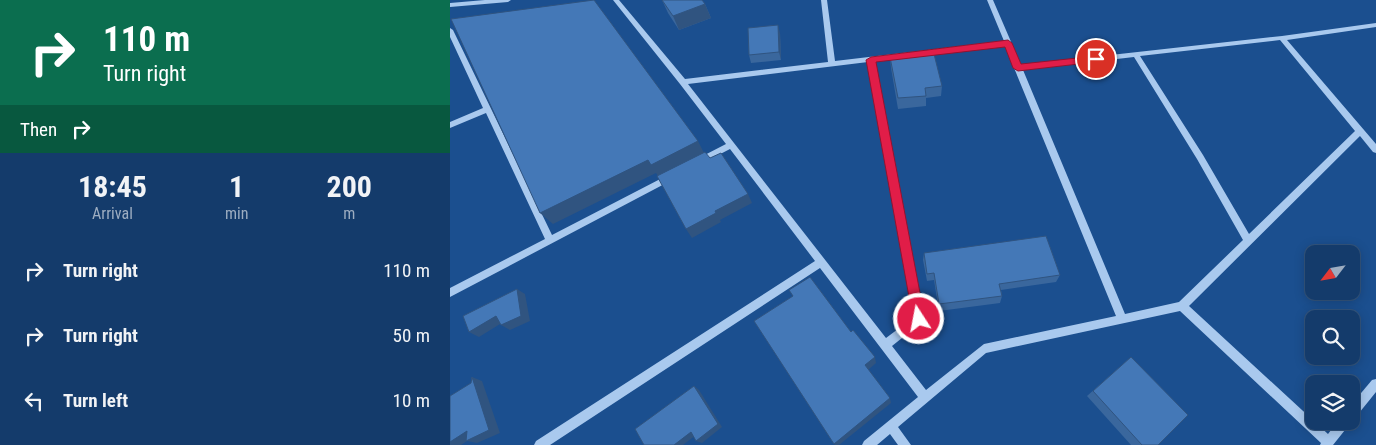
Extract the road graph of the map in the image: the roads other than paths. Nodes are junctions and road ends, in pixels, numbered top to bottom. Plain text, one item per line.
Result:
1 (508, 0) edge
2 (616, 0) edge
3 (824, 0) edge
4 (990, 0) edge
5 (450, 6) edge
6 (1376, 25) edge
7 (450, 30) edge
8 (1282, 38) junction
9 (1008, 43) junction
10 (1135, 54) junction
11 (871, 60) junction
12 (832, 64) junction
13 (1018, 68) junction
14 (683, 82) junction
15 (488, 109) junction
16 (450, 125) edge
17 (1360, 131) junction
18 (731, 145) junction
19 (1376, 150) edge
20 (688, 168) edge
21 (679, 172) edge
22 (550, 240) junction
23 (1248, 241) junction
24 (821, 262) junction
25 (450, 293) edge
26 (1182, 306) junction
27 (1122, 319) junction
28 (885, 345) junction
29 (1376, 384) edge
30 (925, 398) junction
31 (1360, 403) edge
32 (891, 426) junction
33 (1338, 430) edge
34 (1327, 444) edge
35 (540, 445) edge
36 (868, 445) edge
37 (905, 445) edge

1 - 5 street
2 - 14 street
3 - 12 street
4 - 9 street
6 - 8 street
7 - 15 street
8 - 10 street
8 - 17 street
9 - 11 street
9 - 13 street
10 - 13 street
10 - 23 street
11 - 12 street
11 - 28 street
12 - 14 street
13 - 27 street
14 - 18 street
15 - 16 street
15 - 22 street
17 - 19 street
17 - 23 street
18 - 20 street
18 - 24 street
21 - 22 street
22 - 25 street
23 - 26 street
24 - 28 street
24 - 35 street
26 - 27 street
26 - 34 street
27 - 30 street
28 - 30 street
29 - 31 street
30 - 32 street
32 - 36 street
32 - 37 street
33 - 34 street

